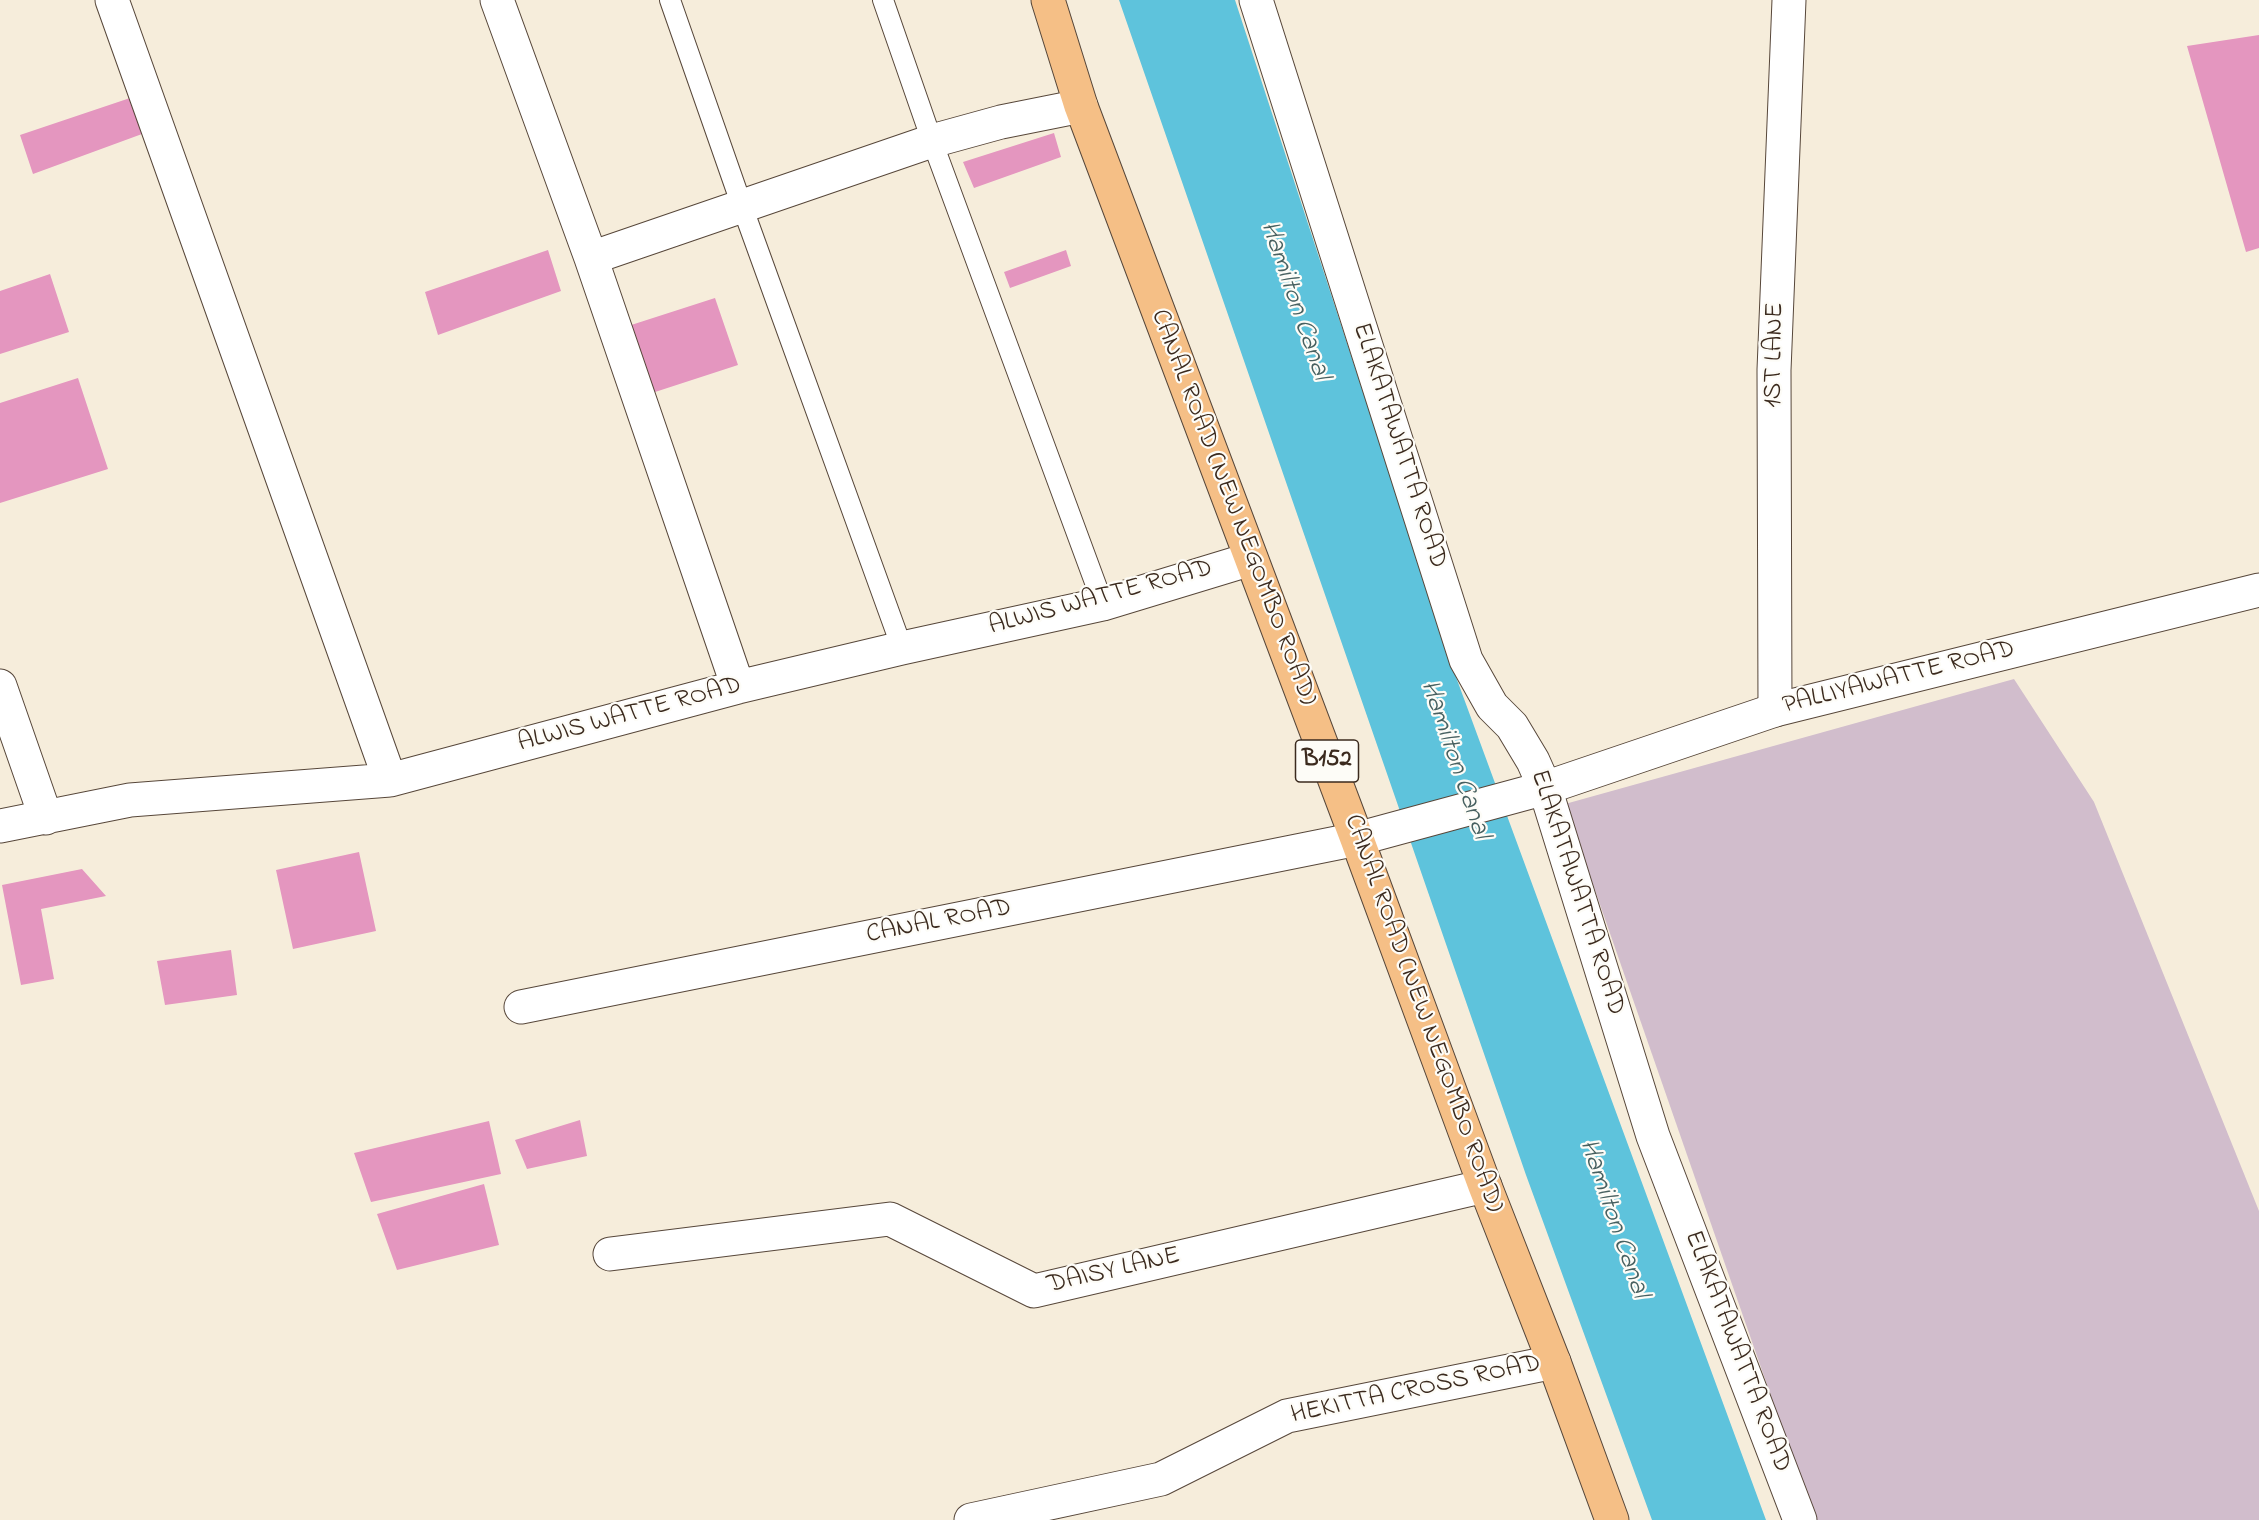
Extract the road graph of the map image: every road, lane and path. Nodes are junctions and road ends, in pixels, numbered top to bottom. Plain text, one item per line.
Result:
1 (112, 0) edge
2 (497, 0) edge
3 (670, 0) edge
4 (883, 0) edge
5 (1048, 0) edge
6 (1256, 0) edge
7 (1789, 0) edge
8 (1081, 106) junction
9 (932, 141) junction
10 (742, 207) junction
11 (591, 258) junction
12 (1251, 559) junction
13 (2259, 590) edge
14 (1103, 604) junction
15 (902, 648) junction
16 (0, 686) edge
17 (738, 687) junction
18 (1775, 710) junction
19 (390, 780) junction
20 (1545, 788) junction
21 (46, 818) junction
22 (0, 826) edge
23 (1357, 839) junction
24 (521, 1007) dead end
25 (1485, 1186) junction
26 (610, 1254) dead end
27 (1554, 1362) junction
28 (972, 1520) edge
29 (1612, 1520) edge
30 (1800, 1520) edge

1 - 19 street
2 - 11 street
3 - 10 lane
4 - 9 lane
5 - 8 main road, CANAL ROAD (NEW NEGOMBO ROAD) / B152
6 - 20 street, ELAKATAWATTA ROAD
7 - 18 street, 1ST LANE
8 - 9 street
8 - 12 main road, CANAL ROAD (NEW NEGOMBO ROAD) / B152
9 - 10 street
9 - 14 lane
10 - 11 street
10 - 15 lane
11 - 17 street
12 - 14 street, ALWIS WATTE ROAD
12 - 23 main road, CANAL ROAD (NEW NEGOMBO ROAD) / B152
13 - 18 street, PALLIYAWATTE ROAD
14 - 15 street, ALWIS WATTE ROAD
15 - 17 street, ALWIS WATTE ROAD
16 - 21 street
17 - 19 street, ALWIS WATTE ROAD
18 - 20 street, PALLIYAWATTE ROAD
19 - 21 street, ALWIS WATTE ROAD
20 - 23 street, PALLIYAWATTE ROAD
20 - 30 street, ELAKATAWATTA ROAD
21 - 22 street, ALWIS WATTE ROAD
23 - 24 street, CANAL ROAD
23 - 25 main road, CANAL ROAD (NEW NEGOMBO ROAD) / B152
25 - 26 street, DAISY LANE
25 - 27 main road, CANAL ROAD (NEW NEGOMBO ROAD) / B152
27 - 28 street, HEKITTA CROSS ROAD
27 - 29 main road, CANAL ROAD (NEW NEGOMBO ROAD) / B152

